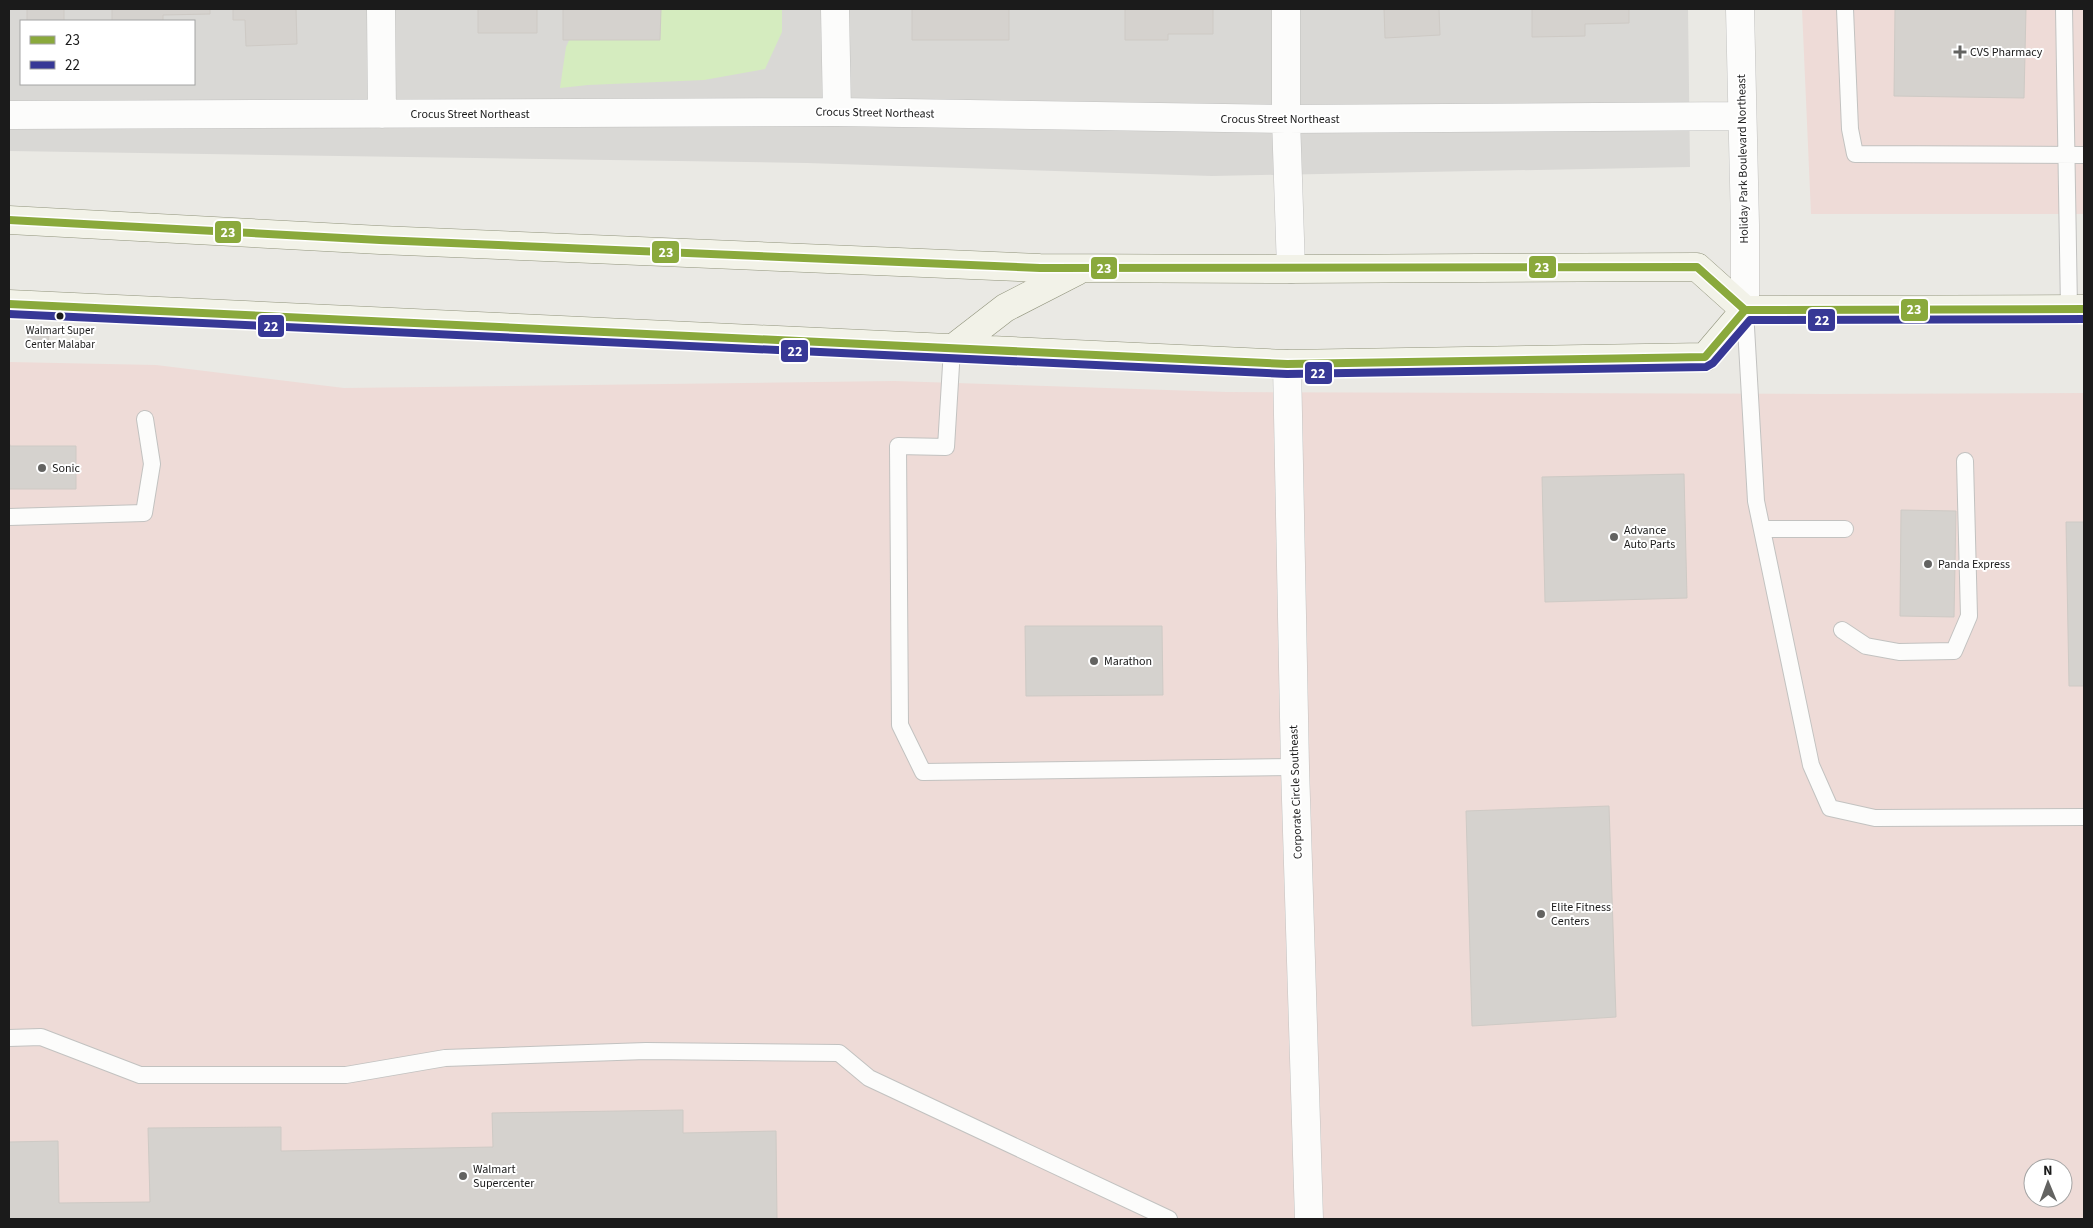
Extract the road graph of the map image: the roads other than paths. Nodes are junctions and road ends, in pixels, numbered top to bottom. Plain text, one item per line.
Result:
1 (382, 9) edge
2 (836, 9) edge
3 (1286, 9) edge
4 (1740, 9) edge
5 (1845, 9) edge
6 (2064, 9) edge
7 (837, 112) junction
8 (382, 114) junction
9 (9, 115) edge
10 (1741, 116) junction
11 (1286, 119) junction
12 (2067, 155) junction
13 (2084, 155) edge
14 (9, 220) edge
15 (1082, 268) junction
16 (1290, 269) junction
17 (9, 304) edge
18 (2077, 309) edge
19 (1745, 310) junction
20 (952, 349) junction
21 (1287, 364) junction
22 (145, 419) dead end
23 (1965, 461) dead end
24 (9, 517) edge
25 (1762, 529) junction
26 (1845, 529) dead end
27 (1842, 630) dead end
28 (1295, 768) junction
29 (2084, 817) edge
30 (9, 1038) edge
31 (1169, 1219) edge
32 (1309, 1219) edge

1 - 8 street
2 - 7 street
3 - 11 street
4 - 10 street, Holiday Park Boulevard Northeast
5 - 12 lane
6 - 12 lane
7 - 8 street, Crocus Street Northeast
7 - 11 street, Crocus Street Northeast
8 - 9 street, Crocus Street Northeast
10 - 11 street, Crocus Street Northeast
10 - 19 street, Holiday Park Boulevard Northeast
11 - 16 street
12 - 13 lane
12 - 18 lane
14 - 15 main road
15 - 16 main road
15 - 20 main road
16 - 19 main road
17 - 20 main road
18 - 19 main road
19 - 21 main road
19 - 25 lane
20 - 21 main road
20 - 28 lane
21 - 28 street, Corporate Circle Southeast
22 - 24 lane
23 - 27 lane
25 - 26 lane
25 - 29 lane
28 - 32 street, Corporate Circle Southeast
30 - 31 lane

